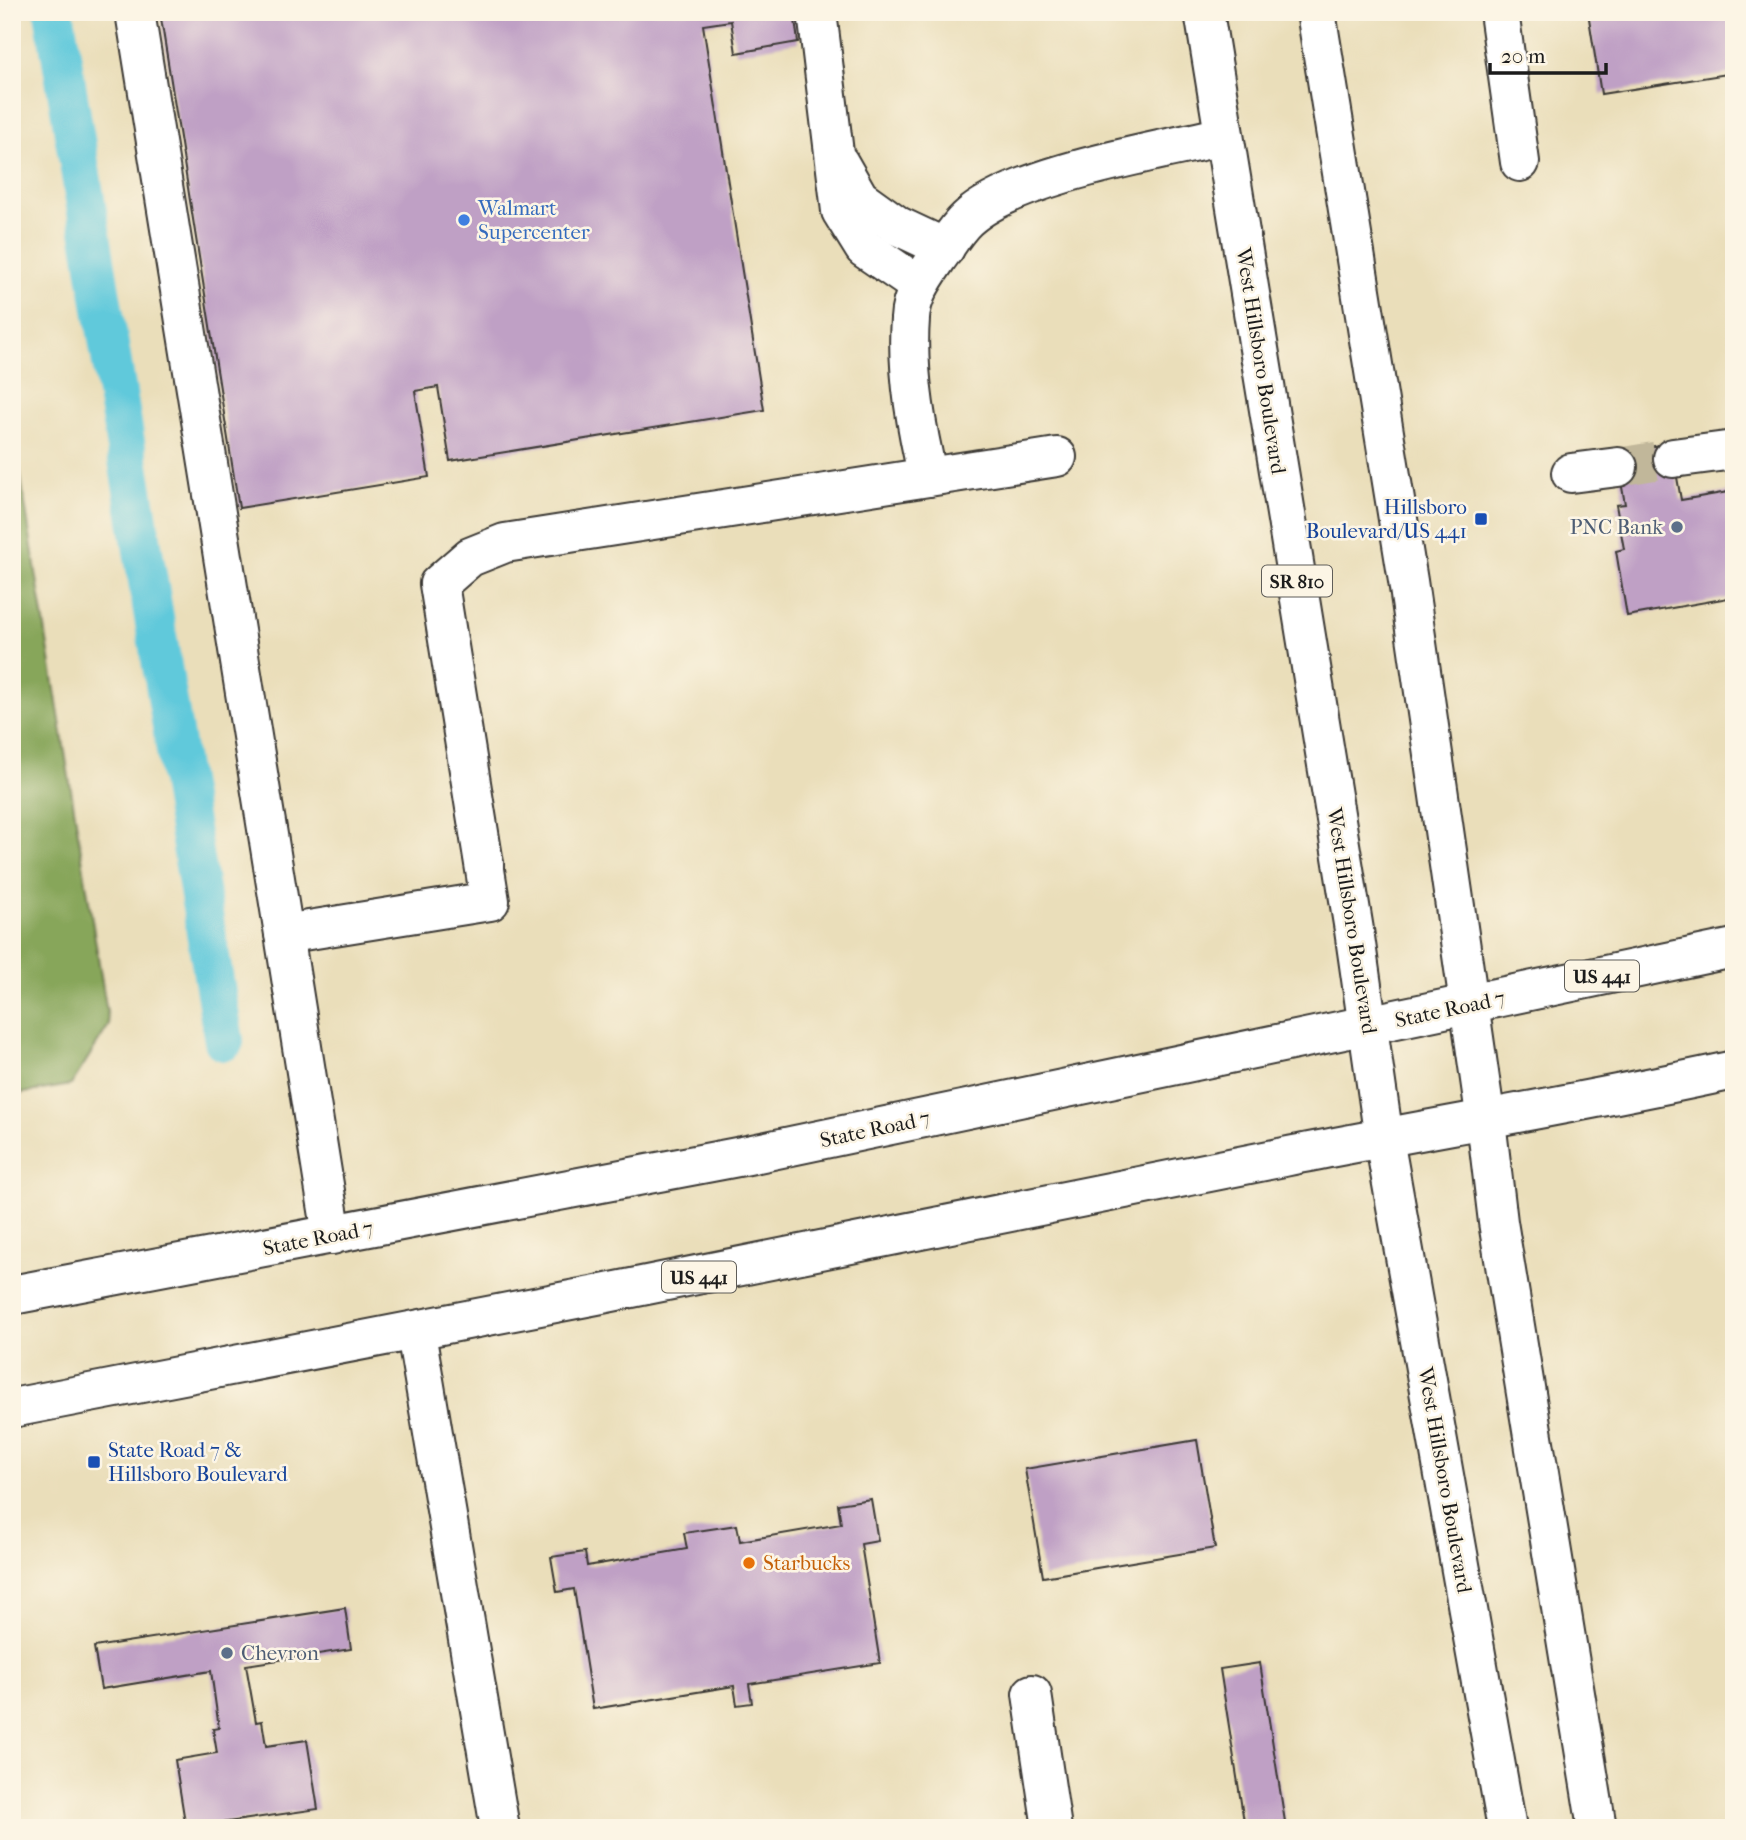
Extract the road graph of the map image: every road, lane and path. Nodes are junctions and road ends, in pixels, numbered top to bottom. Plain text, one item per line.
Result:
1 (135, 12) edge
2 (817, 12) edge
3 (1204, 12) edge
4 (1316, 12) edge
5 (1499, 12) edge
6 (1224, 135) junction
7 (836, 158) junction
8 (1521, 162) dead end
9 (945, 248) junction
10 (918, 285) junction
11 (1734, 450) edge
12 (1057, 457) dead end
13 (1673, 458) tunnel mouth
14 (1618, 467) tunnel mouth
15 (1571, 473) dead end
16 (928, 477) junction
17 (284, 934) junction
18 (1734, 948) edge
19 (1469, 1004) junction
20 (1369, 1027) junction
21 (1734, 1070) edge
22 (1486, 1121) junction
23 (1384, 1139) junction
24 (332, 1235) junction
25 (12, 1295) edge
26 (416, 1333) junction
27 (12, 1408) edge
28 (1032, 1694) dead end
29 (500, 1828) edge
30 (1052, 1828) edge
31 (1507, 1828) edge
32 (1597, 1828) edge

1 - 17 main road
2 - 7 main road
3 - 6 main road, West Hillsboro Boulevard / SR 810
4 - 19 main road
5 - 8 main road
6 - 9 main road
6 - 20 main road, West Hillsboro Boulevard / SR 810
7 - 9 main road
7 - 10 main road
9 - 10 main road
10 - 16 main road
11 - 13 main road
12 - 16 main road
14 - 15 main road
16 - 17 main road
17 - 24 main road
18 - 19 main road, State Road 7 / US 441
19 - 20 main road, State Road 7 / US 441
19 - 22 main road
20 - 23 main road, West Hillsboro Boulevard / SR 810
20 - 24 main road, State Road 7 / US 441
21 - 22 main road, US 441
22 - 23 main road, US 441
22 - 32 main road
23 - 26 main road, US 441
23 - 31 main road, West Hillsboro Boulevard
24 - 25 main road, State Road 7 / US 441
26 - 27 main road, US 441
26 - 29 main road
28 - 30 main road

